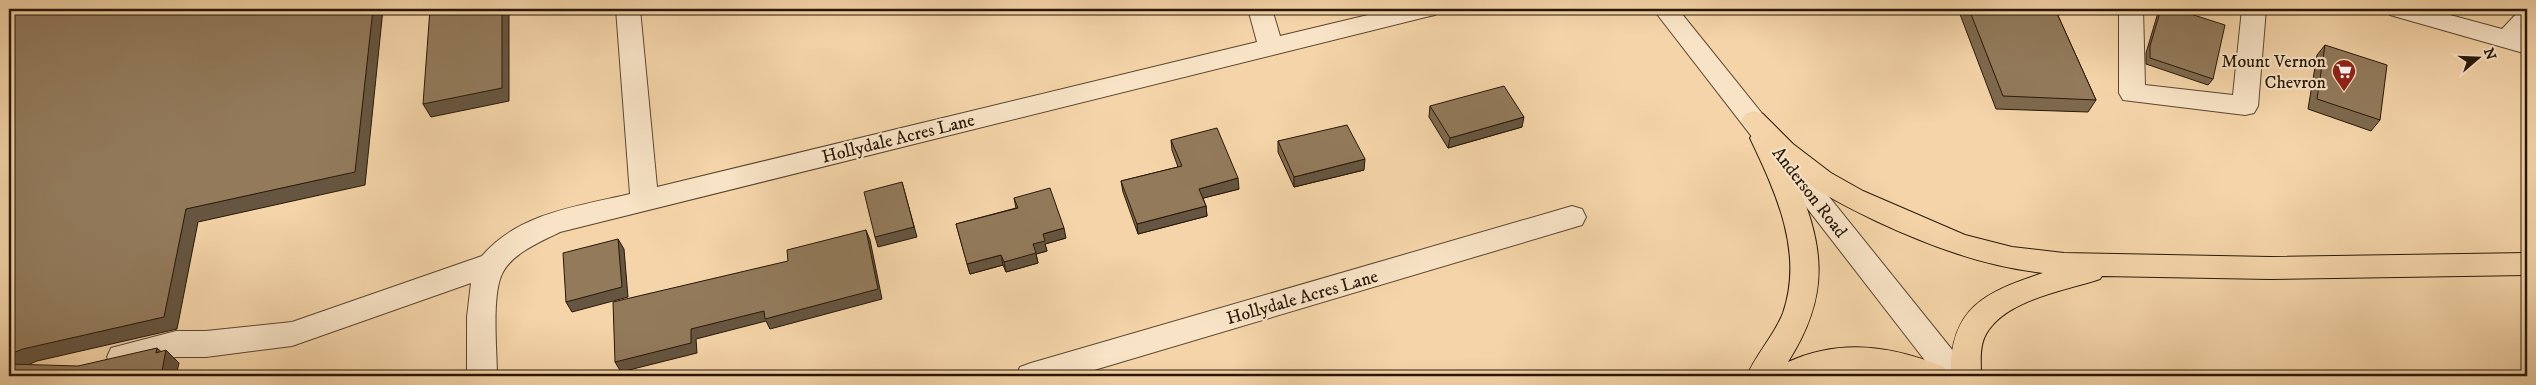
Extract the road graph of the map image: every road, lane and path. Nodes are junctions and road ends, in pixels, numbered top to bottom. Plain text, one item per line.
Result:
1 (628, 9) edge
2 (1260, 9) edge
3 (1426, 9) edge
4 (1665, 9) edge
5 (2131, 9) edge
6 (2254, 9) edge
7 (2399, 9) edge
8 (2527, 18) edge
9 (2517, 42) edge
10 (1271, 47) junction
11 (1754, 121) junction
12 (644, 200) junction
13 (1572, 217) dead end
14 (492, 264) junction
15 (2113, 264) junction
16 (2527, 264) edge
17 (93, 363) edge
18 (482, 376) edge
19 (1031, 376) edge
20 (1762, 376) edge
21 (1787, 376) edge
22 (1933, 376) edge
23 (1955, 376) edge
24 (1966, 376) edge

1 - 12 street
2 - 10 street
3 - 10 street, Hollydale Acres Lane
4 - 11 street, Anderson Road
5 - 6 street
7 - 9 street
8 - 9 street
10 - 12 street, Hollydale Acres Lane
11 - 15 highway
11 - 20 highway
11 - 23 street, Anderson Road
12 - 14 street, Hollydale Acres Lane
13 - 19 street, Hollydale Acres Lane
14 - 17 street
14 - 18 street
15 - 16 highway
15 - 24 highway
21 - 22 highway

